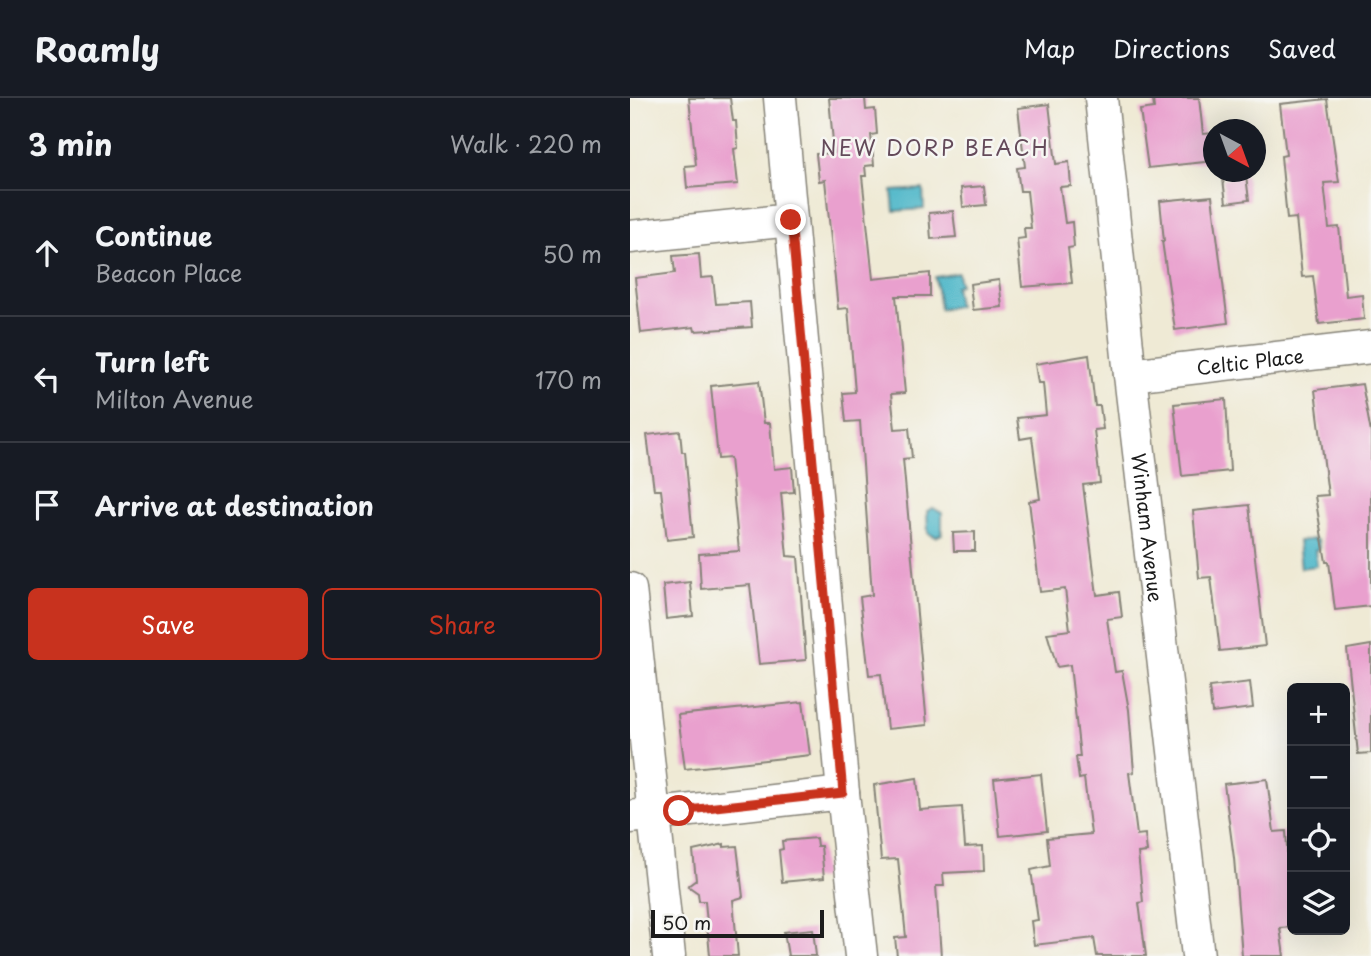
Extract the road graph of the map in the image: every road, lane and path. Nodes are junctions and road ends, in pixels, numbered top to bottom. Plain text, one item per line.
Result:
1 (780, 98) edge
2 (1101, 98) edge
3 (791, 220) junction
4 (630, 237) edge
5 (1371, 347) edge
6 (1130, 375) junction
7 (630, 589) edge
8 (843, 793) junction
9 (642, 816) edge
10 (669, 956) edge
11 (861, 956) edge
12 (1198, 956) edge

1 - 3 street
2 - 6 street, Winham Avenue
3 - 4 street
3 - 8 street
5 - 6 street, Celtic Place
6 - 12 street, Winham Avenue
7 - 9 street
8 - 9 street
8 - 11 street
9 - 10 street

